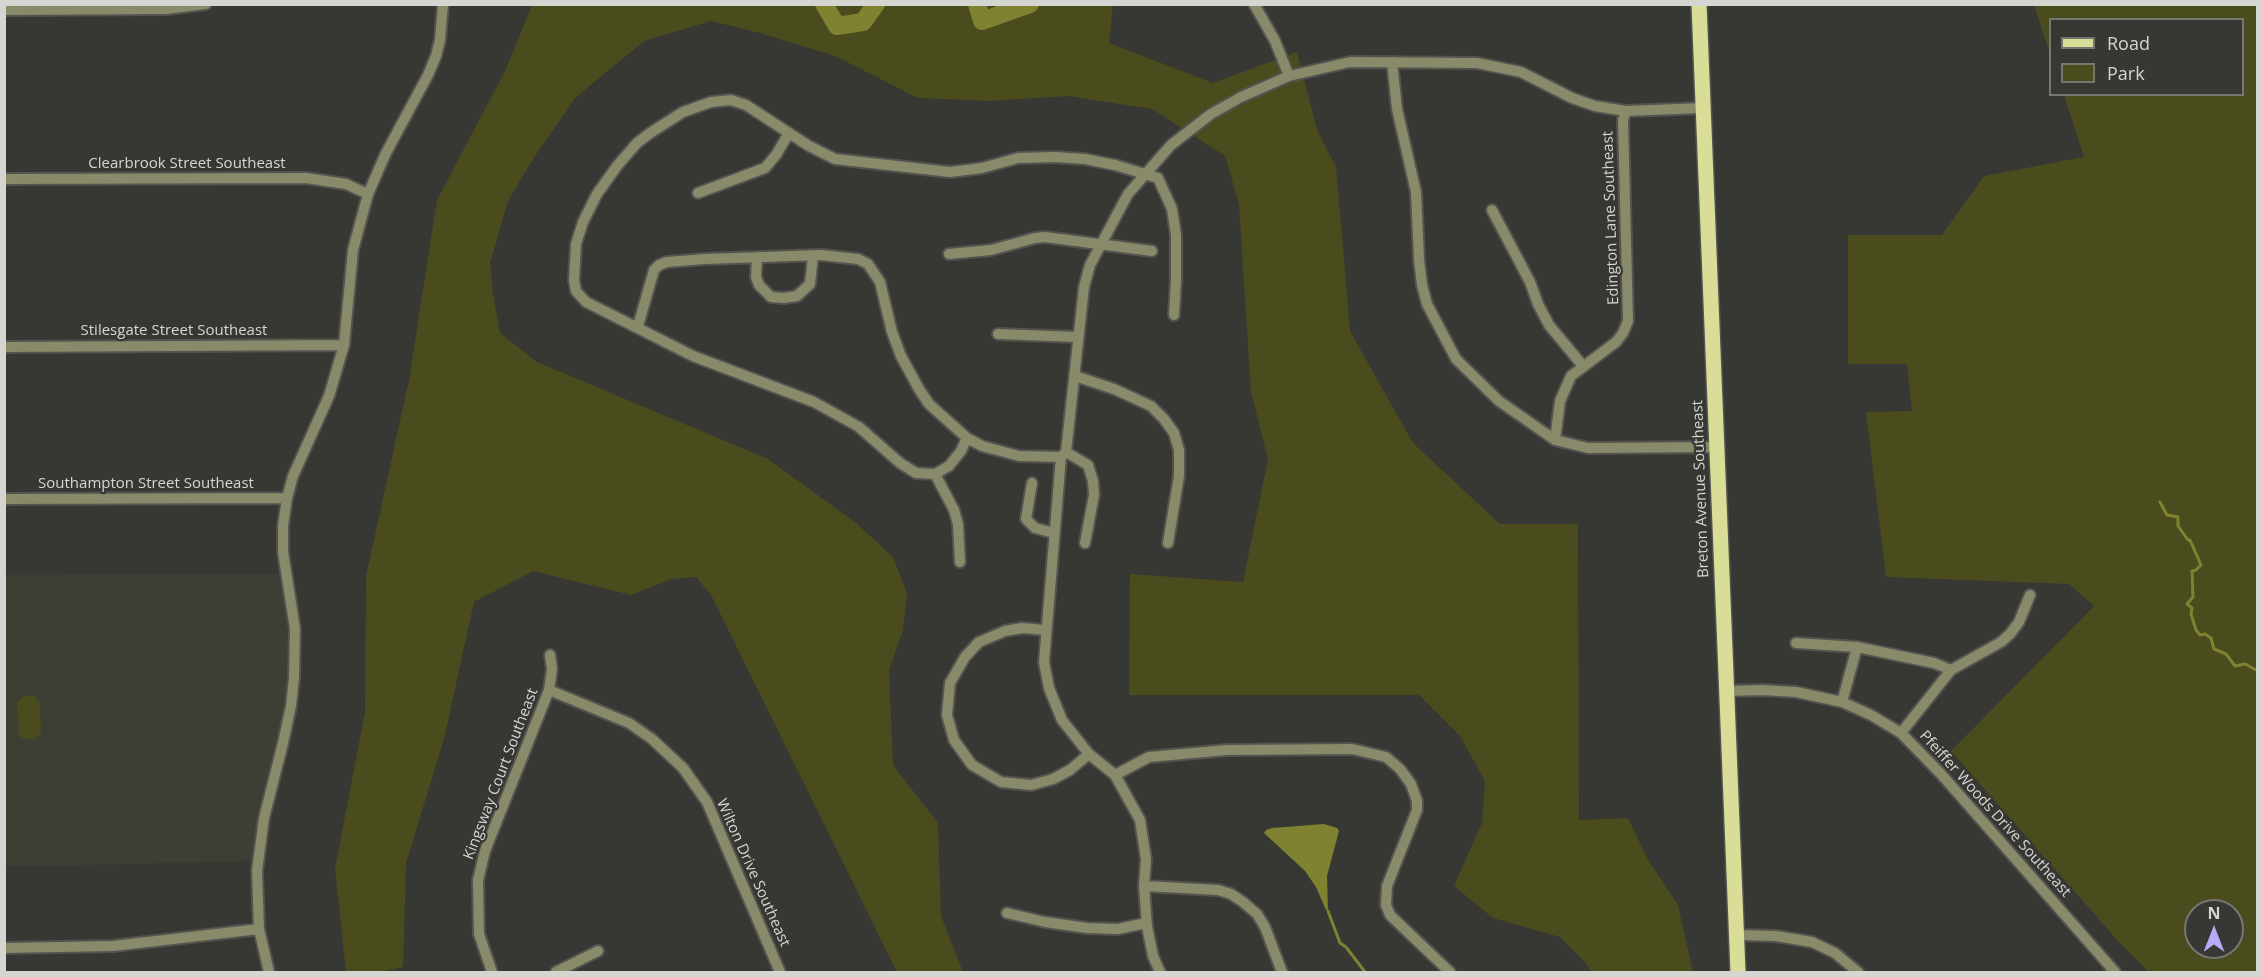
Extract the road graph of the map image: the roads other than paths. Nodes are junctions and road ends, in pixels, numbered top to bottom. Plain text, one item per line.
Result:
1 (206, 4) edge
2 (443, 4) edge
3 (1254, 4) edge
4 (1699, 4) edge
5 (4, 10) edge
6 (1392, 62) junction
7 (1289, 76) junction
8 (1703, 108) junction
9 (1626, 111) junction
10 (789, 133) junction
11 (1144, 175) junction
12 (4, 179) edge
13 (698, 193) dead end
14 (368, 194) junction
15 (1492, 210) dead end
16 (1100, 245) junction
17 (1152, 251) dead end
18 (949, 254) dead end
19 (813, 256) junction
20 (757, 257) junction
21 (1174, 315) dead end
22 (638, 326) junction
23 (998, 334) dead end
24 (1078, 337) junction
25 (344, 345) junction
26 (4, 346) edge
27 (1582, 366) junction
28 (1075, 376) junction
29 (967, 438) junction
30 (1555, 440) junction
31 (1717, 447) junction
32 (1064, 455) junction
33 (936, 474) junction
34 (1032, 483) dead end
35 (287, 498) junction
36 (4, 499) edge
37 (1054, 532) junction
38 (1085, 543) dead end
39 (1168, 543) dead end
40 (960, 562) dead end
41 (2031, 595) dead end
42 (1045, 630) junction
43 (1796, 643) dead end
44 (1857, 647) junction
45 (550, 655) dead end
46 (1951, 670) junction
47 (549, 690) junction
48 (1727, 691) junction
49 (1842, 702) junction
50 (1901, 733) junction
51 (1089, 754) junction
52 (1115, 775) junction
53 (1144, 886) junction
54 (1007, 913) dead end
55 (1146, 923) junction
56 (259, 929) junction
57 (1737, 935) junction
58 (4, 948) edge
59 (598, 951) dead end
60 (269, 972) edge
61 (492, 972) edge
62 (556, 972) edge
63 (780, 972) edge
64 (1160, 972) edge
65 (1282, 972) edge
66 (1450, 972) edge
67 (1738, 972) edge
68 (1858, 972) edge
69 (2115, 972) edge

1 - 5 street
2 - 14 street
3 - 7 street
4 - 8 main road, Breton Avenue Southeast
6 - 7 street
6 - 9 street
6 - 30 street
7 - 11 street
8 - 9 street
8 - 31 main road, Breton Avenue Southeast
9 - 27 street, Edington Lane Southeast
10 - 11 street
10 - 13 street
10 - 22 street
11 - 16 street
11 - 21 street
12 - 14 street, Clearbrook Street Southeast
14 - 25 street
15 - 27 street
16 - 17 street
16 - 18 street
16 - 24 street
19 - 20 street
19 - 20 street
19 - 29 street
20 - 22 street
22 - 33 street
23 - 24 street
24 - 28 street
25 - 26 street, Stilesgate Street Southeast
25 - 35 street
27 - 30 street, Edington Lane Southeast
28 - 32 street
28 - 39 street
29 - 32 street
29 - 33 street
30 - 31 street
31 - 48 main road, Breton Avenue Southeast
32 - 37 street
32 - 38 street
33 - 40 street
34 - 37 street
35 - 36 street, Southampton Street Southeast
35 - 56 street
37 - 42 street
41 - 46 street
42 - 51 street
42 - 51 street
43 - 44 street
44 - 46 street
44 - 49 street
45 - 47 street, Kingsway Court Southeast
46 - 50 street
47 - 61 street, Kingsway Court Southeast
47 - 63 street, Wilton Drive Southeast
48 - 49 street, Pfeiffer Woods Drive Southeast
48 - 57 main road, Breton Avenue Southeast
49 - 50 street, Pfeiffer Woods Drive Southeast
50 - 69 street, Pfeiffer Woods Drive Southeast
51 - 52 street
52 - 53 street
52 - 66 street
53 - 55 street
53 - 65 street
54 - 55 street
55 - 64 street
56 - 58 street
56 - 60 street
57 - 67 main road, Breton Avenue Southeast
57 - 68 street
59 - 62 street

